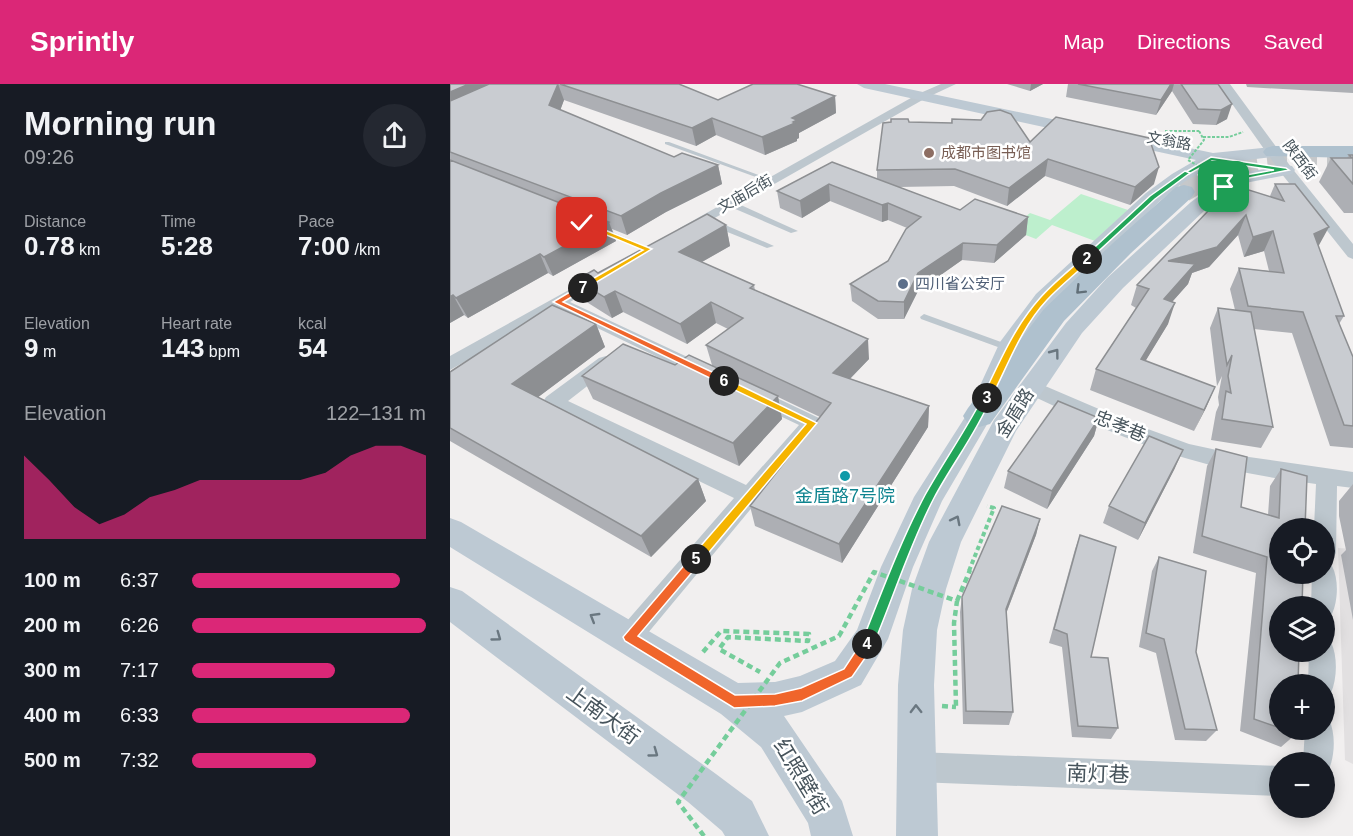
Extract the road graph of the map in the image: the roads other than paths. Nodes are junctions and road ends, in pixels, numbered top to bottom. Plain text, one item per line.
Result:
1 (864, 84) edge
2 (882, 84) edge
3 (950, 84) edge
4 (1224, 84) edge
5 (926, 95) junction
6 (667, 143) dead end
7 (1207, 148) junction
8 (1353, 152) edge
9 (1280, 161) junction
10 (1353, 166) edge
11 (1314, 172) dead end
12 (769, 180) junction
13 (1184, 192) tunnel mouth
14 (729, 203) junction
15 (702, 219) junction
16 (594, 227) edge
17 (794, 231) dead end
18 (770, 246) dead end
19 (649, 249) junction
20 (1353, 254) edge
21 (557, 302) junction
22 (924, 318) dead end
23 (636, 340) junction
24 (1009, 348) junction
25 (450, 364) edge
26 (1031, 387) junction
27 (979, 416) junction
28 (1327, 477) junction
29 (1353, 480) edge
30 (750, 496) junction
31 (1325, 518) edge
32 (450, 531) edge
33 (450, 602) edge
34 (629, 637) junction
35 (734, 701) junction
36 (917, 767) junction
37 (1269, 781) edge
38 (748, 836) edge
39 (832, 836) edge
40 (917, 836) edge

1 - 5 main road, 文翁路
2 - 5 main road, 文翁路
3 - 5 street, 文庙后街
4 - 9 street, 陕西街
5 - 7 main road, 文翁路
5 - 9 main road, 文翁路
5 - 12 street, 文庙后街
6 - 12 lane
7 - 9 main road, 金盾路
7 - 24 main road, 金盾路
8 - 9 main road, 文翁路
9 - 10 main road, 文翁路
9 - 11 main road, 文翁路
9 - 20 street, 陕西街
26 -> 9 main road, 金盾路
12 - 14 street, 文庙后街
13 -> 27 main road, 金盾路
14 - 15 street, 文庙后街
14 - 17 lane
15 - 18 lane
15 - 19 street, 文庙后街
16 - 19 lane
19 - 21 street, 文庙后街
21 - 23 street
21 - 25 street, 文庙后街
22 - 24 lane
23 - 30 street
23 - 30 street
24 - 27 main road, 金盾路
26 - 28 street, 忠孝巷
36 -> 26 main road, 金盾路
27 - 35 main road, 金盾路
28 - 29 street, 忠孝巷
28 - 31 street
30 - 34 street
34 -> 32 main road
33 -> 38 main road, 上南大街
34 - 35 main road
35 - 39 main road, 红照壁街
36 - 37 street, 南灯巷
36 - 40 main road

